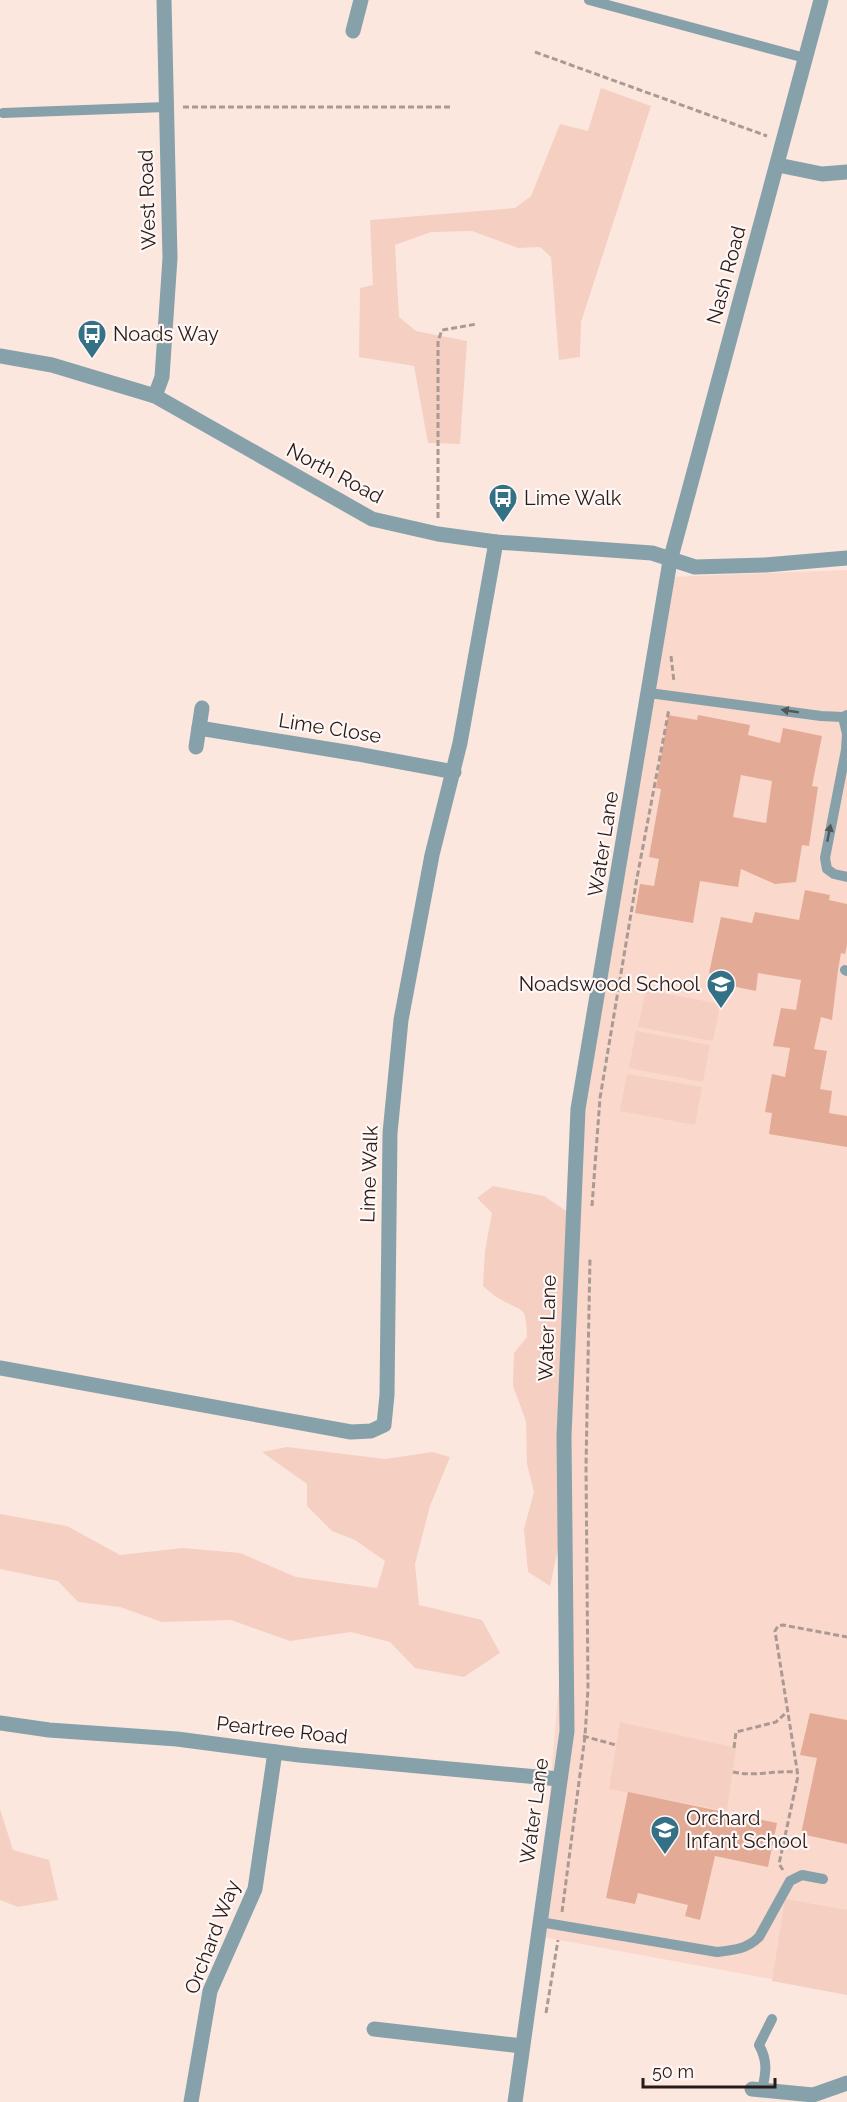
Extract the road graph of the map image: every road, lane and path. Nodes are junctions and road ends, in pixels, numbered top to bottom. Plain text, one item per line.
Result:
1 (164, 0) edge
2 (361, 0) edge
3 (590, 0) edge
4 (821, 0) edge
5 (353, 31) dead end
6 (535, 52) dead end
7 (805, 58) junction
8 (165, 107) junction
9 (451, 107) dead end
10 (3, 113) dead end
11 (782, 142) junction
12 (778, 165) junction
13 (847, 172) edge
14 (477, 324) dead end
15 (0, 356) edge
16 (155, 396) junction
17 (438, 534) junction
18 (496, 542) junction
19 (847, 558) edge
20 (670, 561) junction
21 (671, 654) dead end
22 (649, 693) junction
23 (672, 696) junction
24 (202, 708) dead end
25 (845, 716) edge
26 (199, 728) junction
27 (196, 747) dead end
28 (454, 772) junction
29 (847, 877) edge
30 (591, 1214) dead end
31 (590, 1249) dead end
32 (0, 1368) edge
33 (847, 1637) edge
34 (788, 1712) junction
35 (0, 1723) edge
36 (567, 1731) junction
37 (585, 1736) junction
38 (616, 1745) dead end
39 (734, 1748) dead end
40 (275, 1752) junction
41 (733, 1772) dead end
42 (798, 1772) junction
43 (559, 1779) junction
44 (823, 1879) dead end
45 (790, 1881) junction
46 (540, 1922) junction
47 (561, 1925) junction
48 (772, 2019) dead end
49 (544, 2020) dead end
50 (374, 2029) dead end
51 (522, 2046) junction
52 (847, 2083) edge
53 (757, 2090) joint
54 (191, 2102) edge
55 (515, 2102) edge

1 - 8 street, West Road
2 - 5 street
3 - 7 lane
4 - 7 street, Nash Road
6 - 11 path
7 - 11 street, Nash Road
8 - 9 path
8 - 10 lane
8 - 16 street, West Road
11 - 12 street, Nash Road
12 - 13 street
12 - 20 street, Nash Road
14 - 17 path
15 - 16 street, North Road
16 - 17 street, North Road
17 - 18 street, North Road
18 - 20 street, North Road
18 - 28 street, Lime Walk
19 - 20 street, North Road
20 - 22 street, Water Lane
21 - 23 path
22 - 23 lane
22 - 36 street, Water Lane
25 -> 23 lane
23 - 30 path
24 - 26 street
29 -> 25 lane
26 - 27 street
26 - 28 street, Lime Close
28 - 32 street, Lime Walk
31 - 37 path
33 - 34 path
34 - 39 path
34 - 42 path
35 - 40 street, Peartree Road
36 - 37 path
36 - 43 street, Water Lane
37 - 38 path
37 - 47 path
40 - 43 street, Peartree Road
40 - 54 street, Orchard Way
41 - 42 path
42 - 45 path
43 - 46 street, Water Lane
44 - 45 lane
45 - 47 lane
46 - 47 lane
46 - 51 street, Water Lane
47 - 49 path
48 - 53 lane
50 - 51 street
51 - 55 street, Water Lane
52 - 53 street

